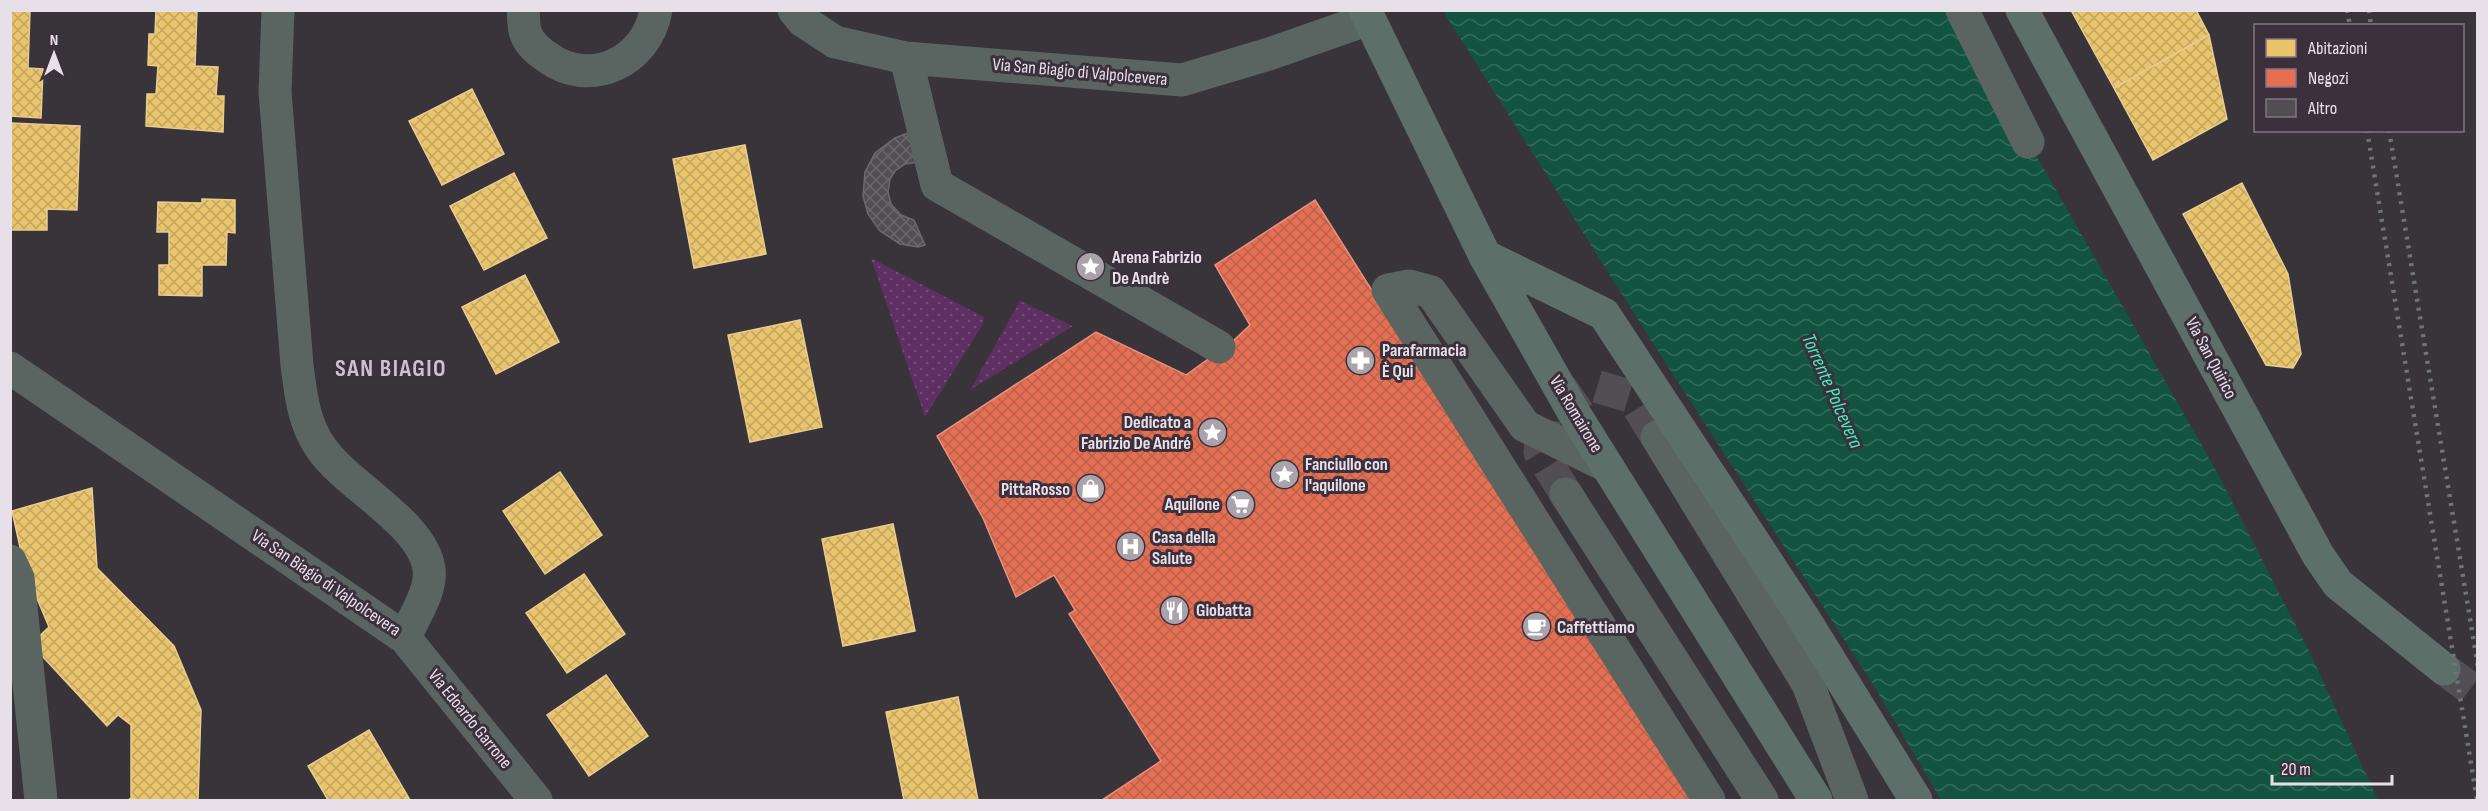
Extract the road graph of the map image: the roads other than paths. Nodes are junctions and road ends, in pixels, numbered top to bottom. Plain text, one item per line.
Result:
1 (278, 10) edge
2 (523, 10) edge
3 (656, 10) edge
4 (794, 10) edge
5 (1962, 10) edge
6 (2022, 10) edge
7 (1367, 15) edge
8 (906, 58) junction
9 (2028, 142) dead end
10 (1485, 256) junction
11 (1219, 347) dead end
12 (10, 368) edge
13 (1657, 437) tunnel mouth
14 (1607, 466) junction
15 (1566, 494) tunnel mouth
16 (10, 561) edge
17 (405, 638) junction
18 (2444, 669) tunnel mouth
19 (1721, 735) junction
20 (41, 801) edge
21 (536, 801) edge
22 (1709, 801) edge
23 (1762, 801) edge
24 (1786, 801) edge
25 (1816, 801) edge
26 (1852, 801) edge
27 (1916, 801) edge

1 - 17 street, Via San Biagio di Valpolcevera
2 - 3 street
4 - 8 street, Via San Biagio di Valpolcevera
5 - 9 street
6 - 18 main road, Via San Quirico
7 - 8 street, Via San Biagio di Valpolcevera
7 - 10 main road, Via Romairone
8 - 11 street
10 - 14 main road, Via Romairone
10 - 27 main road
12 - 17 street, Via San Biagio di Valpolcevera
13 - 26 street
14 - 22 street
14 - 25 main road, Via Romairone
15 - 19 street
16 - 20 street
17 - 21 street, Via Edoardo Garrone
19 - 23 street
19 - 24 street

